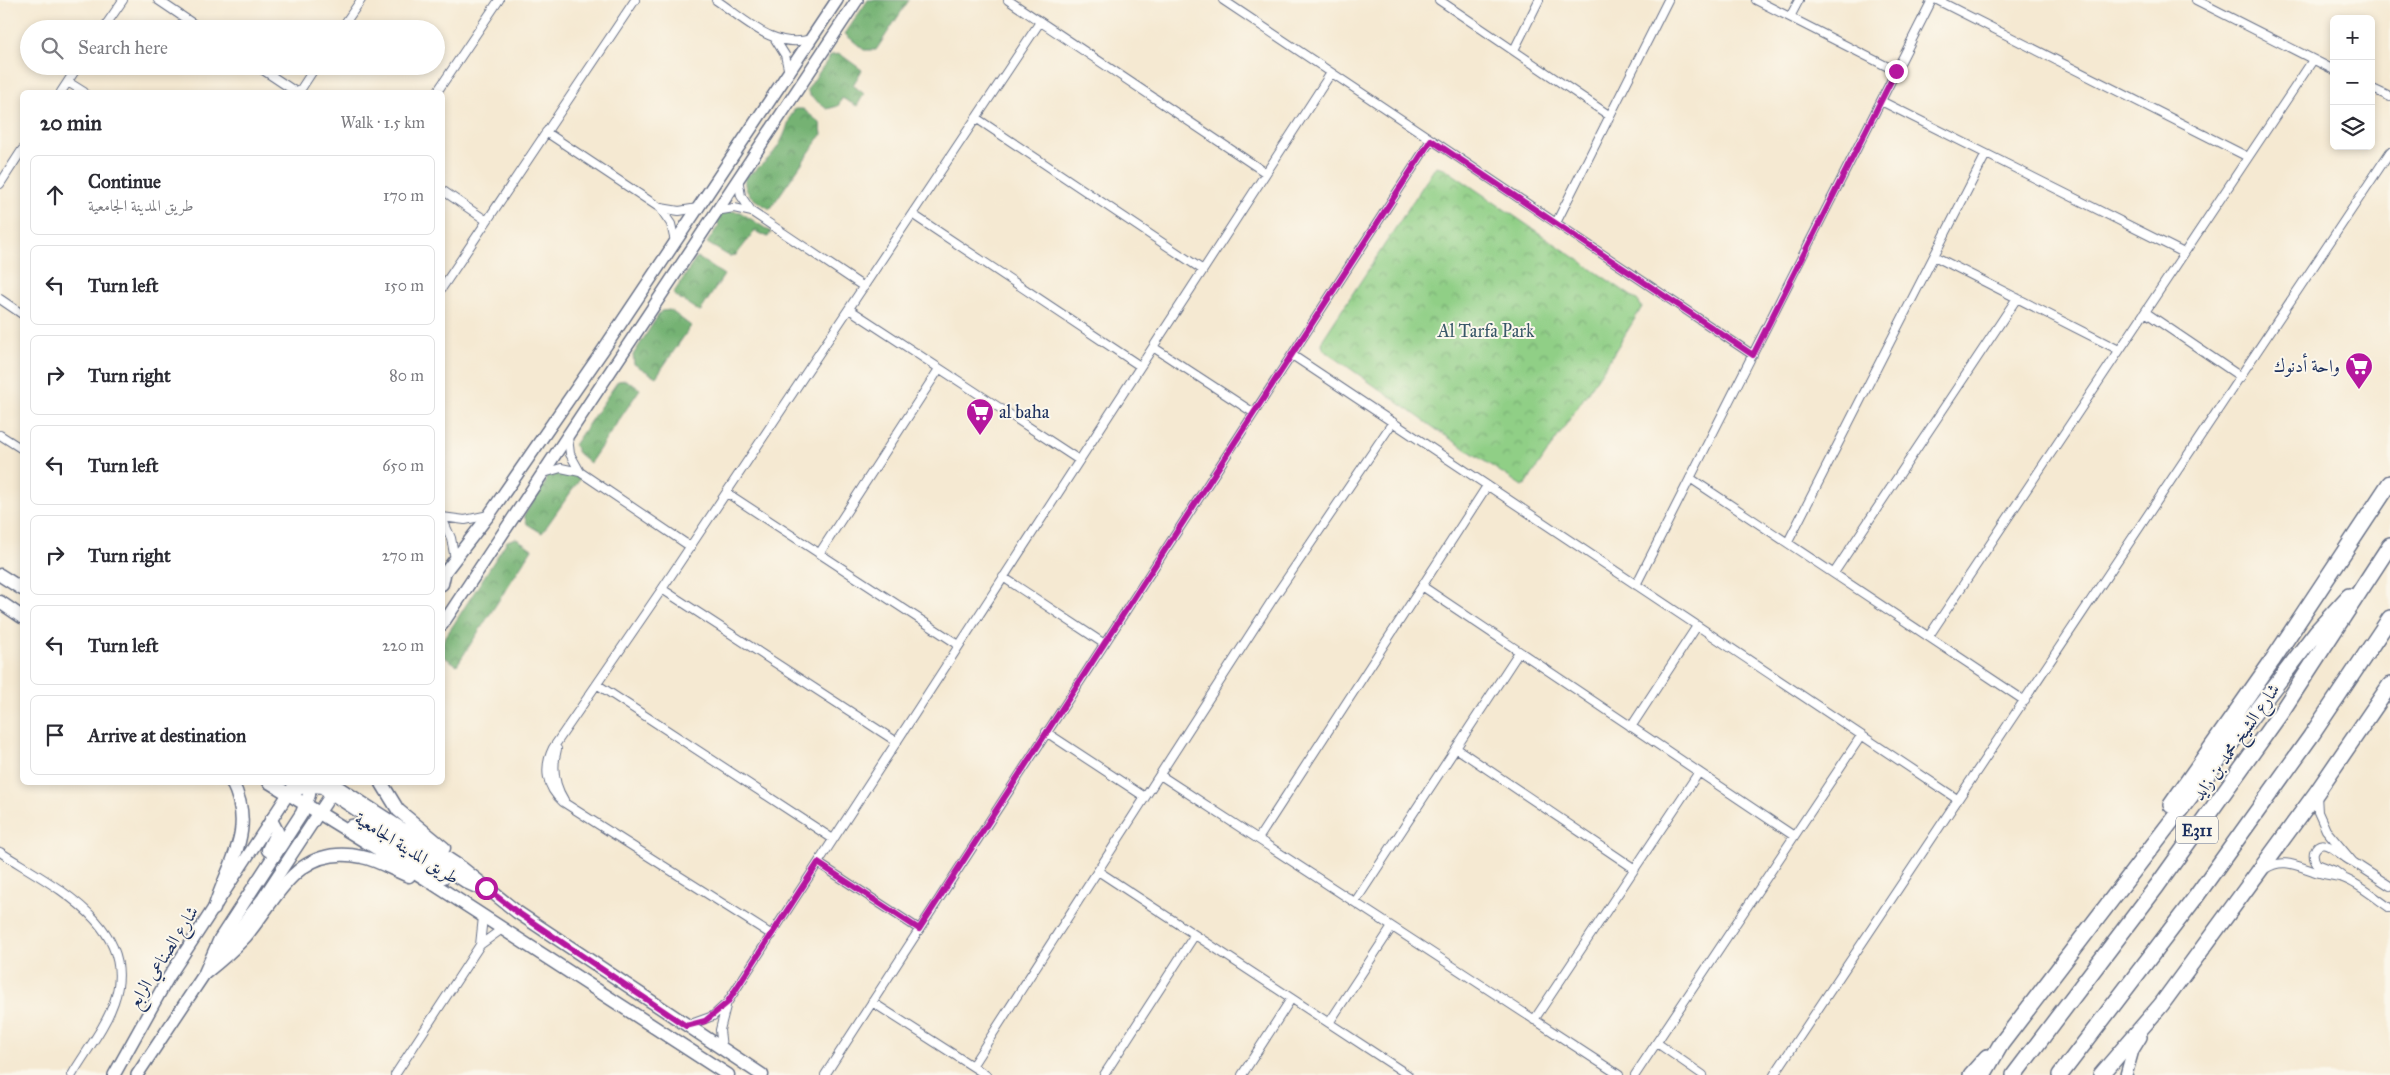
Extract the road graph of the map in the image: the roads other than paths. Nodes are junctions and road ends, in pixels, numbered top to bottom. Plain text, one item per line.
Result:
1 (123, 0) edge
2 (158, 0) edge
3 (361, 0) edge
4 (499, 0) edge
5 (635, 0) edge
6 (716, 0) edge
7 (837, 0) edge
8 (857, 0) edge
9 (1008, 0) edge
10 (1223, 0) edge
11 (1439, 0) edge
12 (1539, 0) edge
13 (1668, 0) edge
14 (1756, 0) edge
15 (1799, 0) edge
16 (1932, 0) edge
17 (1938, 0) edge
18 (2202, 1) edge
19 (1790, 17) junction
20 (110, 20) edge
21 (188, 20) edge
22 (347, 20) edge
23 (1040, 22) junction
24 (775, 39) junction
25 (811, 39) junction
26 (1514, 50) junction
27 (2313, 60) junction
28 (2330, 68) edge
29 (1896, 71) junction
30 (789, 73) junction
31 (1332, 73) junction
32 (72, 75) edge
33 (271, 75) edge
34 (310, 75) edge
35 (68, 82) junction
36 (62, 90) edge
37 (81, 90) edge
38 (295, 90) edge
39 (299, 90) edge
40 (437, 90) edge
41 (2375, 90) edge
42 (2389, 97) edge
43 (1882, 101) junction
44 (1610, 116) junction
45 (976, 118) junction
46 (546, 132) junction
47 (1431, 140) junction
48 (20, 153) edge
49 (1986, 154) junction
50 (2389, 154) edge
51 (2248, 157) junction
52 (1266, 173) junction
53 (738, 177) junction
54 (0, 183) edge
55 (445, 192) edge
56 (660, 208) junction
57 (698, 208) junction
58 (716, 212) junction
59 (752, 212) junction
60 (912, 214) junction
61 (488, 221) junction
62 (1556, 223) junction
63 (675, 242) junction
64 (2184, 253) junction
65 (668, 254) junction
66 (1934, 256) junction
67 (1203, 270) junction
68 (445, 284) edge
69 (864, 287) junction
70 (2017, 298) junction
71 (0, 299) edge
72 (849, 309) junction
73 (2145, 312) junction
74 (20, 313) edge
75 (645, 319) junction
76 (1153, 347) junction
77 (2119, 350) junction
78 (1292, 355) junction
79 (1753, 355) junction
80 (1140, 366) junction
81 (940, 369) junction
82 (2240, 377) junction
83 (1254, 413) junction
84 (1393, 422) junction
85 (0, 435) edge
86 (568, 436) junction
87 (20, 448) edge
88 (1079, 460) junction
89 (580, 472) junction
90 (544, 473) junction
91 (1690, 478) junction
92 (2390, 484) edge
93 (1487, 486) junction
94 (727, 493) junction
95 (489, 515) junction
96 (445, 517) edge
97 (445, 524) edge
98 (1788, 542) junction
99 (2390, 545) edge
100 (691, 546) junction
101 (819, 554) junction
102 (455, 561) junction
103 (1834, 573) junction
104 (0, 575) edge
105 (445, 575) edge
106 (1003, 577) junction
107 (2369, 578) junction
108 (1636, 585) junction
109 (1422, 586) junction
110 (20, 588) edge
111 (662, 589) junction
112 (0, 602) edge
113 (20, 616) edge
114 (2390, 618) edge
115 (445, 621) edge
116 (1697, 626) junction
117 (1929, 636) junction
118 (1103, 643) junction
119 (959, 645) junction
120 (1519, 652) junction
121 (598, 685) junction
122 (2389, 688) edge
123 (2025, 700) junction
124 (1631, 727) junction
125 (1046, 732) junction
126 (1861, 736) junction
127 (897, 742) junction
128 (1456, 748) junction
129 (1700, 772) junction
130 (1160, 775) junction
131 (234, 785) edge
132 (274, 785) edge
133 (315, 785) edge
134 (383, 785) edge
135 (2317, 792) junction
136 (288, 794) junction
137 (1146, 797) junction
138 (1957, 799) junction
139 (306, 805) junction
140 (319, 813) junction
141 (271, 820) junction
142 (350, 832) junction
143 (1794, 836) junction
144 (833, 839) junction
145 (1258, 839) junction
146 (0, 852) edge
147 (2353, 862) junction
148 (818, 863) junction
149 (2135, 867) junction
150 (462, 868) junction
151 (1635, 869) junction
152 (1098, 871) junction
153 (2346, 879) junction
154 (426, 880) junction
155 (2252, 881) junction
156 (468, 883) junction
157 (2390, 886) edge
158 (489, 890) junction
159 (1355, 902) junction
160 (214, 908) junction
161 (2390, 908) edge
162 (483, 917) junction
163 (1392, 927) junction
164 (502, 928) junction
165 (919, 929) junction
166 (772, 935) junction
167 (1194, 936) junction
168 (480, 945) junction
169 (213, 952) junction
170 (205, 972) junction
171 (1291, 999) junction
172 (872, 1002) junction
173 (727, 1003) junction
174 (2161, 1005) junction
175 (1534, 1020) junction
176 (1329, 1023) junction
177 (686, 1026) junction
178 (1657, 1043) junction
179 (2002, 1044) junction
180 (723, 1050) junction
181 (120, 1064) junction
182 (972, 1066) junction
183 (72, 1075) edge
184 (110, 1075) edge
185 (114, 1075) edge
186 (137, 1075) edge
187 (395, 1075) edge
188 (728, 1075) edge
189 (762, 1075) edge
190 (825, 1075) edge
191 (986, 1075) edge
192 (1104, 1075) edge
193 (1242, 1075) edge
194 (1408, 1075) edge
195 (1619, 1075) edge
196 (1635, 1075) edge
197 (1703, 1075) edge
198 (1774, 1075) edge
199 (1971, 1075) edge
200 (1983, 1075) edge
201 (2014, 1075) edge
202 (2060, 1075) edge
203 (2101, 1075) edge
204 (2126, 1075) edge

1 - 20 street
2 - 21 street
3 - 22 street
4 - 40 street
5 - 46 street
6 - 24 street
7 - 25 main road
8 - 53 main road
9 - 23 street
10 - 31 street
11 - 26 street
12 - 26 street
13 - 44 street
14 - 19 street
15 - 19 street
16 - 29 street
17 - 51 street
18 - 27 street
19 - 29 street
23 - 45 street
23 - 52 street
24 - 25 street
24 - 30 street
25 - 30 main road
26 - 44 street
27 - 28 street
27 - 51 street
29 - 43 street
30 - 57 main road
31 - 47 street
31 - 52 street
32 - 35 street
33 - 38 street
34 - 39 street
35 - 36 street
35 - 37 street
41 - 42 street
43 - 49 street
43 - 79 street
44 - 62 street
45 - 60 street
45 - 67 street
46 - 56 street
46 - 61 street
47 - 62 street
47 - 78 street
48 - 54 street
49 - 64 street
49 - 66 street
50 - 82 street
51 - 64 street
52 - 67 street
53 - 58 main road
53 - 59 street
55 - 61 street
56 - 57 street
56 - 63 street
57 - 63 main road
58 - 59 street
58 - 75 main road
59 - 69 street
60 - 69 street
60 - 80 street
61 - 68 street
62 - 79 street
63 - 65 main road
64 - 73 street
65 - 75 main road
65 - 95 main road
66 - 70 street
66 - 98 street
67 - 76 street
69 - 72 street
70 - 77 street
70 - 103 street
71 - 74 street
72 - 81 street
72 - 94 street
73 - 77 street
73 - 82 street
75 - 86 main road
76 - 80 street
76 - 83 street
77 - 117 street
78 - 83 street
78 - 84 street
79 - 91 street
80 - 88 street
81 - 88 street
81 - 101 street
82 - 123 street
83 - 118 street
84 - 93 street
84 - 130 street
85 - 87 street
86 - 89 street
86 - 90 main road
88 - 106 street
89 - 90 street
89 - 100 street
90 - 115 main road
91 - 98 street
91 - 108 street
92 - 149 highway
93 - 108 street
93 - 109 street
94 - 100 street
94 - 101 street
95 - 96 street
95 - 102 main road
97 - 102 street
98 - 103 street
99 - 107 highway, شارع الشيخ محمد بن زايد / E311
100 - 111 street
101 - 119 street
102 - 105 main road
103 - 117 street
104 - 110 main road
106 - 118 street
106 - 119 street
107 - 149 highway
107 - 201 highway, شارع الشيخ محمد بن زايد / E311
108 - 116 street
109 - 120 street
109 - 145 street
111 - 121 street
111 - 127 street
112 - 113 main road
114 - 202 highway, E311
116 - 124 street
116 - 126 street
117 - 123 street
118 - 125 street
119 - 127 street
120 - 124 street
120 - 128 street
121 - 144 street
121 - 166 street
122 - 135 highway
123 - 138 street
124 - 129 street
125 - 137 street
125 - 165 street
126 - 138 street
126 - 143 street
127 - 144 street
128 - 151 street
128 - 159 street
129 - 143 street
129 - 151 street
130 - 137 street
130 - 145 street
131 - 160 main road
132 - 136 main road, طريق المدينة الجامعية
133 - 136 main road
133 - 139 main road
133 - 140 main road
133 - 150 main road, طريق المدينة الجامعية
133 - 156 main road
134 - 150 main road
135 - 147 street
135 - 155 highway
136 - 139 main road, طريق المدينة الجامعية
136 - 141 main road, شارع الصناعي الرابع
137 - 152 street
138 - 198 street
139 - 140 main road, طريق المدينة الجامعية
139 - 169 main road
140 - 142 main road, طريق المدينة الجامعية
140 - 170 main road
141 - 160 main road, شارع الصناعي الرابع
141 - 169 main road
142 - 154 main road, طريق المدينة الجامعية
142 - 156 main road
143 - 178 street
144 - 148 street
145 - 159 street
146 - 183 street
147 - 153 street
147 - 157 street
148 - 165 street
148 - 166 street
149 - 179 highway
150 - 158 main road, طريق المدينة الجامعية
151 - 175 street
152 - 167 street
152 - 182 street
153 - 155 street
153 - 161 street
154 - 162 main road, طريق المدينة الجامعية
154 - 170 main road
155 - 174 highway
156 - 158 main road
158 - 177 main road, طريق المدينة الجامعية
159 - 163 street
160 - 181 main road, شارع الصناعي الرابع
162 - 164 main road, طريق المدينة الجامعية
162 - 168 street
163 - 175 street
163 - 176 street
164 - 168 street
164 - 188 main road, طريق المدينة الجامعية
165 - 172 street
166 - 173 street
167 - 171 street
167 - 192 street
168 - 187 street
169 - 170 main road
170 - 186 main road
171 - 176 street
171 - 193 street
172 - 182 street
172 - 190 street
173 - 177 street
173 - 180 street
174 - 203 highway
174 - 204 main road
175 - 195 street
176 - 194 street
177 - 180 main road, طريق المدينة الجامعية
178 - 196 street
178 - 197 street
179 - 199 highway
179 - 200 highway
180 - 189 main road, طريق المدينة الجامعية
181 - 184 main road
181 - 185 main road, شارع الصناعي الرابع
182 - 191 street

